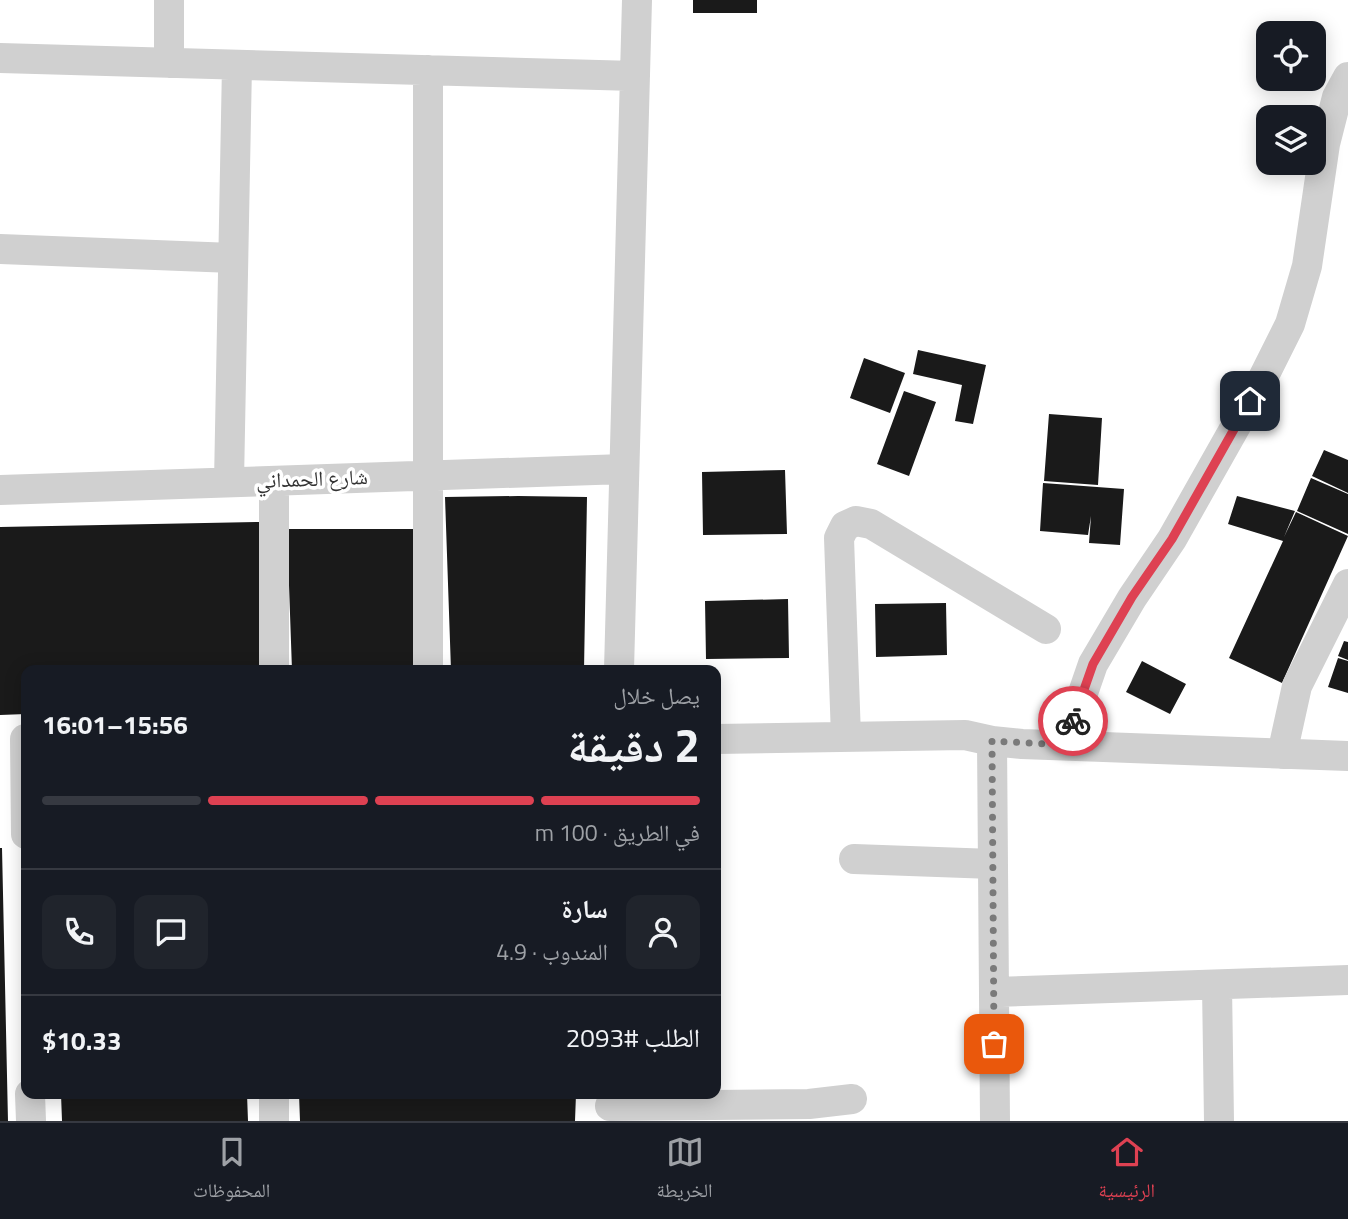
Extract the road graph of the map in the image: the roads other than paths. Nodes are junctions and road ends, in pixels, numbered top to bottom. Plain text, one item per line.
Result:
1 (169, 0) edge
2 (637, 0) edge
3 (0, 58) edge
4 (169, 63) junction
5 (237, 65) junction
6 (428, 70) junction
7 (635, 76) junction
8 (1348, 77) edge
9 (0, 249) edge
10 (233, 258) junction
11 (624, 469) junction
12 (428, 475) junction
13 (274, 481) junction
14 (229, 482) junction
15 (0, 490) edge
16 (1348, 584) edge
17 (1046, 629) dead end
18 (274, 665) edge
19 (428, 665) edge
20 (619, 665) edge
21 (846, 737) junction
22 (17, 739) edge
23 (721, 739) edge
24 (992, 741) junction
25 (1065, 745) junction
26 (1282, 754) junction
27 (1348, 756) edge
28 (21, 781) edge
29 (854, 859) dead end
30 (993, 864) junction
31 (1348, 981) edge
32 (1217, 985) junction
33 (994, 992) junction
34 (30, 1099) edge
35 (274, 1099) edge
36 (852, 1099) dead end
37 (610, 1107) edge
38 (31, 1121) edge
39 (274, 1121) edge
40 (995, 1121) edge
41 (1219, 1121) edge

1 - 4 street
2 - 7 street
3 - 4 street
4 - 5 street
5 - 6 street
5 - 10 street
6 - 7 street
6 - 12 street
7 - 11 street
8 - 25 street
9 - 10 street
10 - 14 street
11 - 12 street, شارع الحمداني
11 - 20 street
12 - 13 street, شارع الحمداني
12 - 19 street
13 - 14 street, شارع الحمداني
13 - 18 street
14 - 15 street, شارع الحمداني
16 - 26 street
17 - 21 street
21 - 23 street
21 - 24 street
22 - 28 street
24 - 25 street
24 - 30 street
25 - 26 street
26 - 27 street
29 - 30 street
30 - 33 street
31 - 32 street
32 - 33 street
32 - 41 street
33 - 40 street
34 - 38 street
35 - 39 street
36 - 37 street

